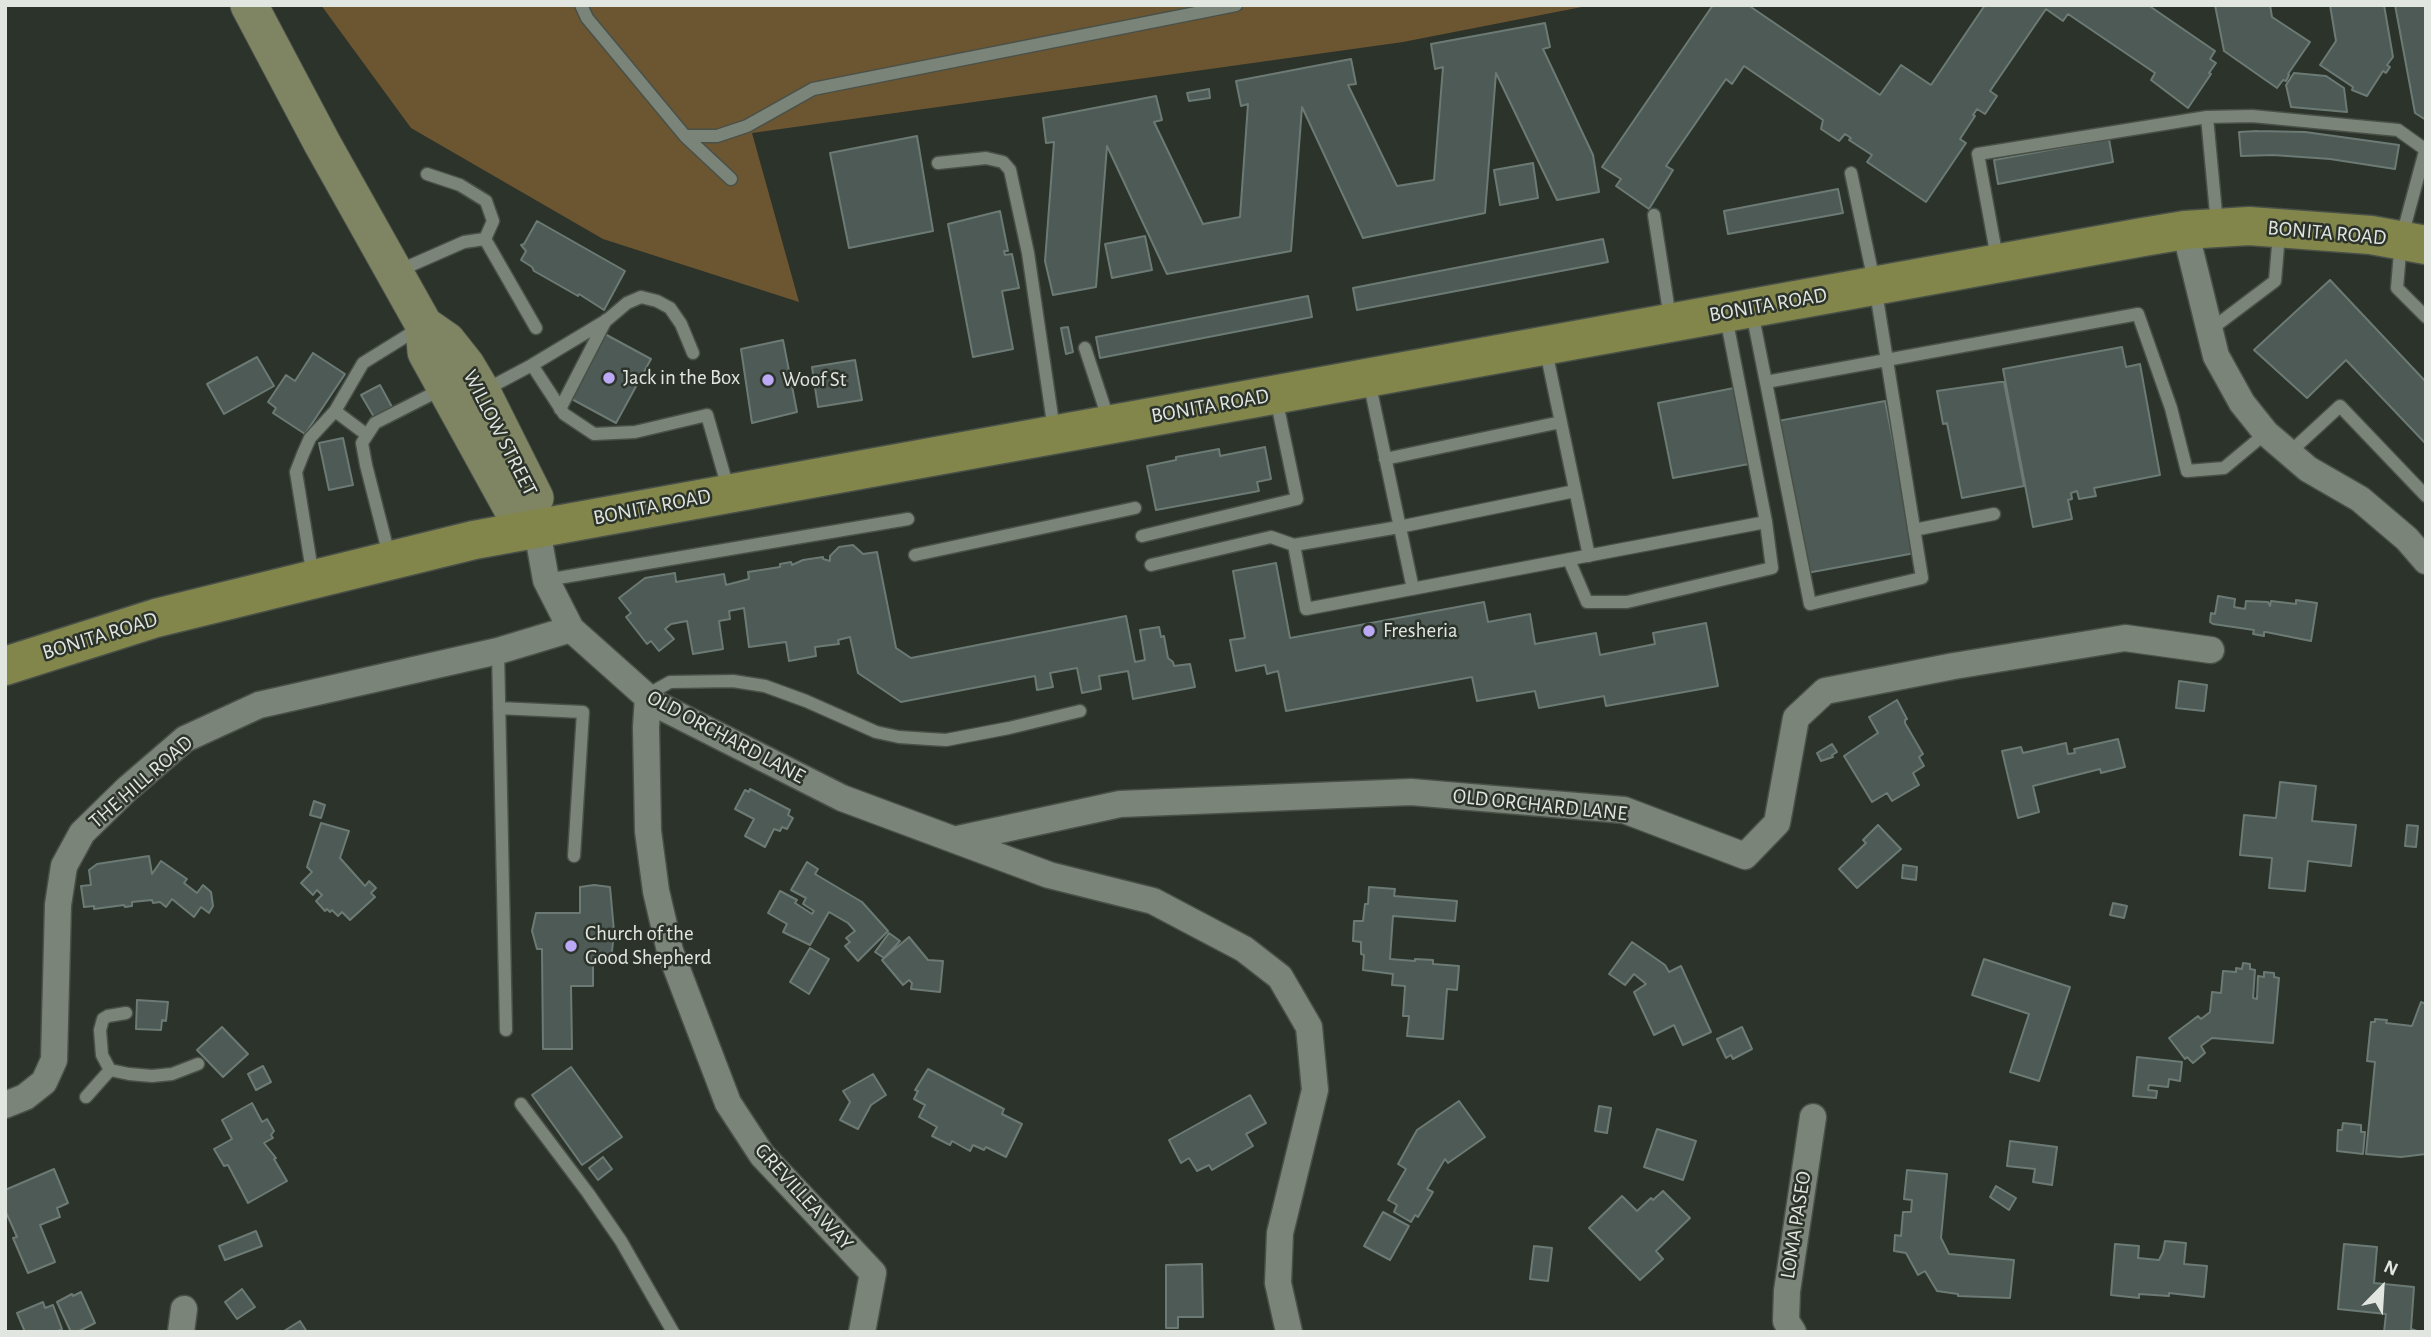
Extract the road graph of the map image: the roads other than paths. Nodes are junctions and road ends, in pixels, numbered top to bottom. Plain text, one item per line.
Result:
1 (249, 5) edge
2 (580, 5) edge
3 (1236, 5) edge
4 (2207, 117) junction
5 (685, 136) junction
6 (2425, 150) edge
7 (938, 163) dead end
8 (1851, 173) dead end
9 (427, 174) dead end
10 (731, 179) dead end
11 (1654, 215) dead end
12 (2279, 228) junction
13 (2201, 229) junction
14 (485, 239) junction
15 (2413, 242) edge
16 (1998, 264) junction
17 (394, 272) junction
18 (1875, 286) junction
19 (1738, 310) junction
20 (2426, 317) edge
21 (607, 320) junction
22 (1671, 322) junction
23 (424, 324) junction
24 (536, 328) dead end
25 (2210, 330) junction
26 (1545, 345) junction
27 (1085, 348) dead end
28 (693, 353) dead end
29 (1887, 359) junction
30 (532, 365) junction
31 (1368, 377) junction
32 (1766, 382) junction
33 (465, 389) junction
34 (1275, 394) junction
35 (560, 409) junction
36 (335, 411) junction
37 (1561, 422) junction
38 (1110, 424) junction
39 (2266, 433) junction
40 (1055, 434) junction
41 (367, 435) junction
42 (2289, 453) junction
43 (1385, 459) junction
44 (1575, 491) junction
45 (729, 492) junction
46 (2426, 496) edge
47 (1135, 508) dead end
48 (1994, 514) dead end
49 (908, 519) dead end
50 (1766, 522) junction
51 (1399, 527) junction
52 (537, 530) junction
53 (1914, 530) junction
54 (1142, 536) dead end
55 (1294, 545) junction
56 (915, 555) dead end
57 (1589, 556) junction
58 (1569, 559) junction
59 (390, 561) junction
60 (2426, 561) edge
61 (1151, 565) dead end
62 (313, 580) junction
63 (546, 580) junction
64 (1413, 589) junction
65 (571, 629) junction
66 (2211, 650) dead end
67 (498, 651) junction
68 (5, 666) edge
69 (647, 696) junction
70 (499, 708) junction
71 (1080, 711) dead end
72 (958, 839) junction
73 (574, 856) dead end
74 (126, 1013) dead end
75 (506, 1030) dead end
76 (198, 1064) dead end
77 (110, 1070) junction
78 (86, 1097) dead end
79 (522, 1104) dead end
80 (5, 1105) edge
81 (1813, 1116) dead end
82 (1789, 1329) edge
83 (673, 1332) edge
84 (863, 1332) edge
85 (1289, 1332) edge

1 - 17 main road, WILLOW STREET
2 - 5 lane
3 - 5 lane
4 - 6 lane
4 - 13 lane
4 - 16 lane
5 - 10 lane
6 - 15 lane
7 - 40 lane
8 - 18 lane
9 - 14 lane
11 - 22 lane
12 - 13 main road, BONITA ROAD
12 - 15 main road, BONITA ROAD
12 - 25 lane
13 - 16 main road, BONITA ROAD
13 - 25 street
14 - 17 lane
14 - 24 lane
15 - 20 lane
16 - 18 main road, BONITA ROAD
17 - 23 main road, WILLOW STREET
18 - 19 main road, BONITA ROAD
18 - 29 lane
19 - 22 main road, BONITA ROAD
19 - 32 lane
19 - 50 lane
21 - 28 lane
21 - 30 lane
21 - 35 lane
22 - 26 main road, BONITA ROAD
23 - 33 main road, WILLOW STREET
23 - 36 lane
25 - 39 street
26 - 31 main road, BONITA ROAD
26 - 37 lane
27 - 38 lane
29 - 32 lane
29 - 39 lane
29 - 53 lane
30 - 33 lane
30 - 35 lane
31 - 34 main road, BONITA ROAD
31 - 43 lane
32 - 53 lane
33 - 41 lane
33 - 52 main road, WILLOW STREET
34 - 38 main road, BONITA ROAD
34 - 54 lane
35 - 45 lane
36 - 41 lane
36 - 62 lane
37 - 43 lane
37 - 44 lane
38 - 40 main road, BONITA ROAD
39 - 42 street
40 - 45 main road, BONITA ROAD
41 - 59 lane
42 - 46 lane
42 - 60 street
43 - 51 lane
44 - 51 lane
44 - 57 lane
45 - 52 main road, BONITA ROAD
47 - 56 lane
48 - 53 lane
49 - 63 lane
50 - 57 lane
50 - 58 lane
51 - 55 lane
51 - 64 lane
52 - 59 main road, BONITA ROAD
52 - 63 street, OLD ORCHARD LANE
55 - 61 lane
55 - 64 lane
57 - 58 lane
58 - 64 lane
59 - 62 main road, BONITA ROAD
62 - 68 main road, BONITA ROAD
63 - 65 street, OLD ORCHARD LANE
65 - 67 street, THE HILL ROAD
65 - 69 street, OLD ORCHARD LANE
66 - 72 street, OLD ORCHARD LANE
67 - 70 lane
67 - 80 street, THE HILL ROAD
69 - 71 lane
69 - 72 street, OLD ORCHARD LANE
69 - 84 street, GREVILLEA WAY
70 - 73 lane
70 - 75 lane
72 - 85 street, OLD ORCHARD LANE
74 - 77 lane
76 - 77 lane
77 - 78 lane
79 - 83 lane
81 - 82 street, LOMA PASEO

